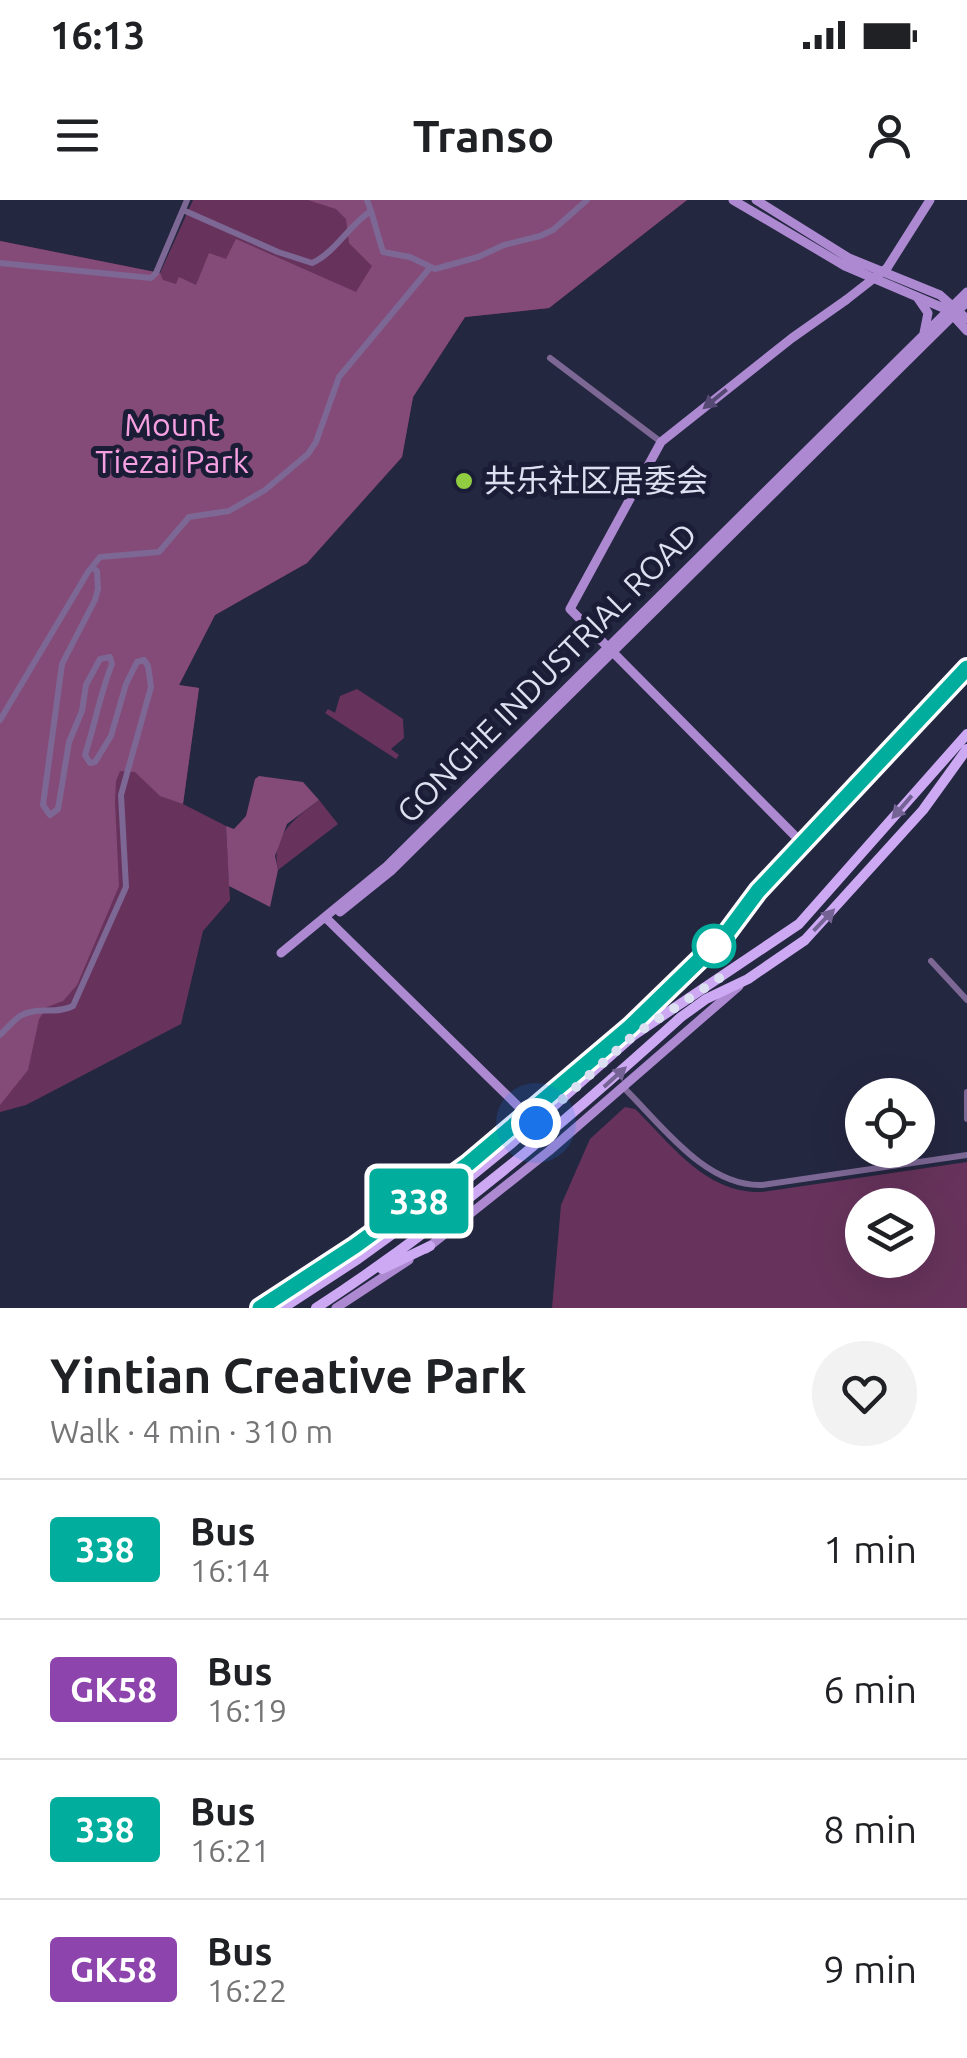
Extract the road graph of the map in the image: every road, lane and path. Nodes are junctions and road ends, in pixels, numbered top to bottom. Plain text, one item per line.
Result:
1 (187, 200) edge
2 (367, 200) edge
3 (587, 200) edge
4 (733, 200) edge
5 (756, 200) edge
6 (930, 200) edge
7 (183, 210) junction
8 (371, 212) junction
9 (0, 263) edge
10 (429, 269) junction
11 (967, 292) edge
12 (915, 296) junction
13 (967, 302) edge
14 (954, 310) junction
15 (967, 319) edge
16 (967, 331) edge
17 (924, 336) junction
18 (550, 358) dead end
19 (662, 442) junction
20 (94, 569) junction
21 (610, 650) junction
22 (0, 720) edge
23 (967, 734) edge
24 (964, 755) edge
25 (803, 844) dead end
26 (355, 900) junction
27 (327, 919) junction
28 (352, 943) junction
29 (284, 954) dead end
30 (931, 962) dead end
31 (748, 979) junction
32 (967, 1000) edge
33 (676, 1006) junction
34 (0, 1035) edge
35 (623, 1087) junction
36 (967, 1092) edge
37 (526, 1114) junction
38 (967, 1118) edge
39 (500, 1136) junction
40 (967, 1155) edge
41 (459, 1186) junction
42 (430, 1246) junction
43 (359, 1280) junction
44 (260, 1308) edge
45 (283, 1308) edge
46 (316, 1308) edge
47 (336, 1308) edge

1 - 7 street
2 - 8 street
3 - 10 street
4 - 12 street
5 - 14 street
6 -> 19 street, bridge
7 - 8 street
7 - 9 street
8 - 10 street
10 - 20 street
11 - 14 street, GONGHE INDUSTRIAL ROAD
12 - 14 street
12 - 17 street
13 - 14 street, GONGHE INDUSTRIAL ROAD
14 - 15 street
14 - 16 street
14 - 17 street, GONGHE INDUSTRIAL ROAD
14 - 21 street, GONGHE INDUSTRIAL ROAD
17 - 21 street, GONGHE INDUSTRIAL ROAD
18 - 19 street
19 - 21 street
20 - 22 street
20 - 34 street
21 - 25 street
21 - 26 street, GONGHE INDUSTRIAL ROAD
21 - 27 street, GONGHE INDUSTRIAL ROAD
23 -> 33 main road
31 -> 24 main road
26 - 27 street, GONGHE INDUSTRIAL ROAD
26 - 28 street
27 - 28 street
27 - 29 street, GONGHE INDUSTRIAL ROAD
28 - 37 street
30 - 32 street
31 - 35 street
43 -> 31 main road
33 - 37 street
33 - 41 main road
35 - 40 street
35 - 42 street
36 - 38 street
37 - 39 street
39 - 41 main road
39 - 44 street
41 - 45 main road
42 - 43 main road
42 - 47 street
43 - 46 main road

